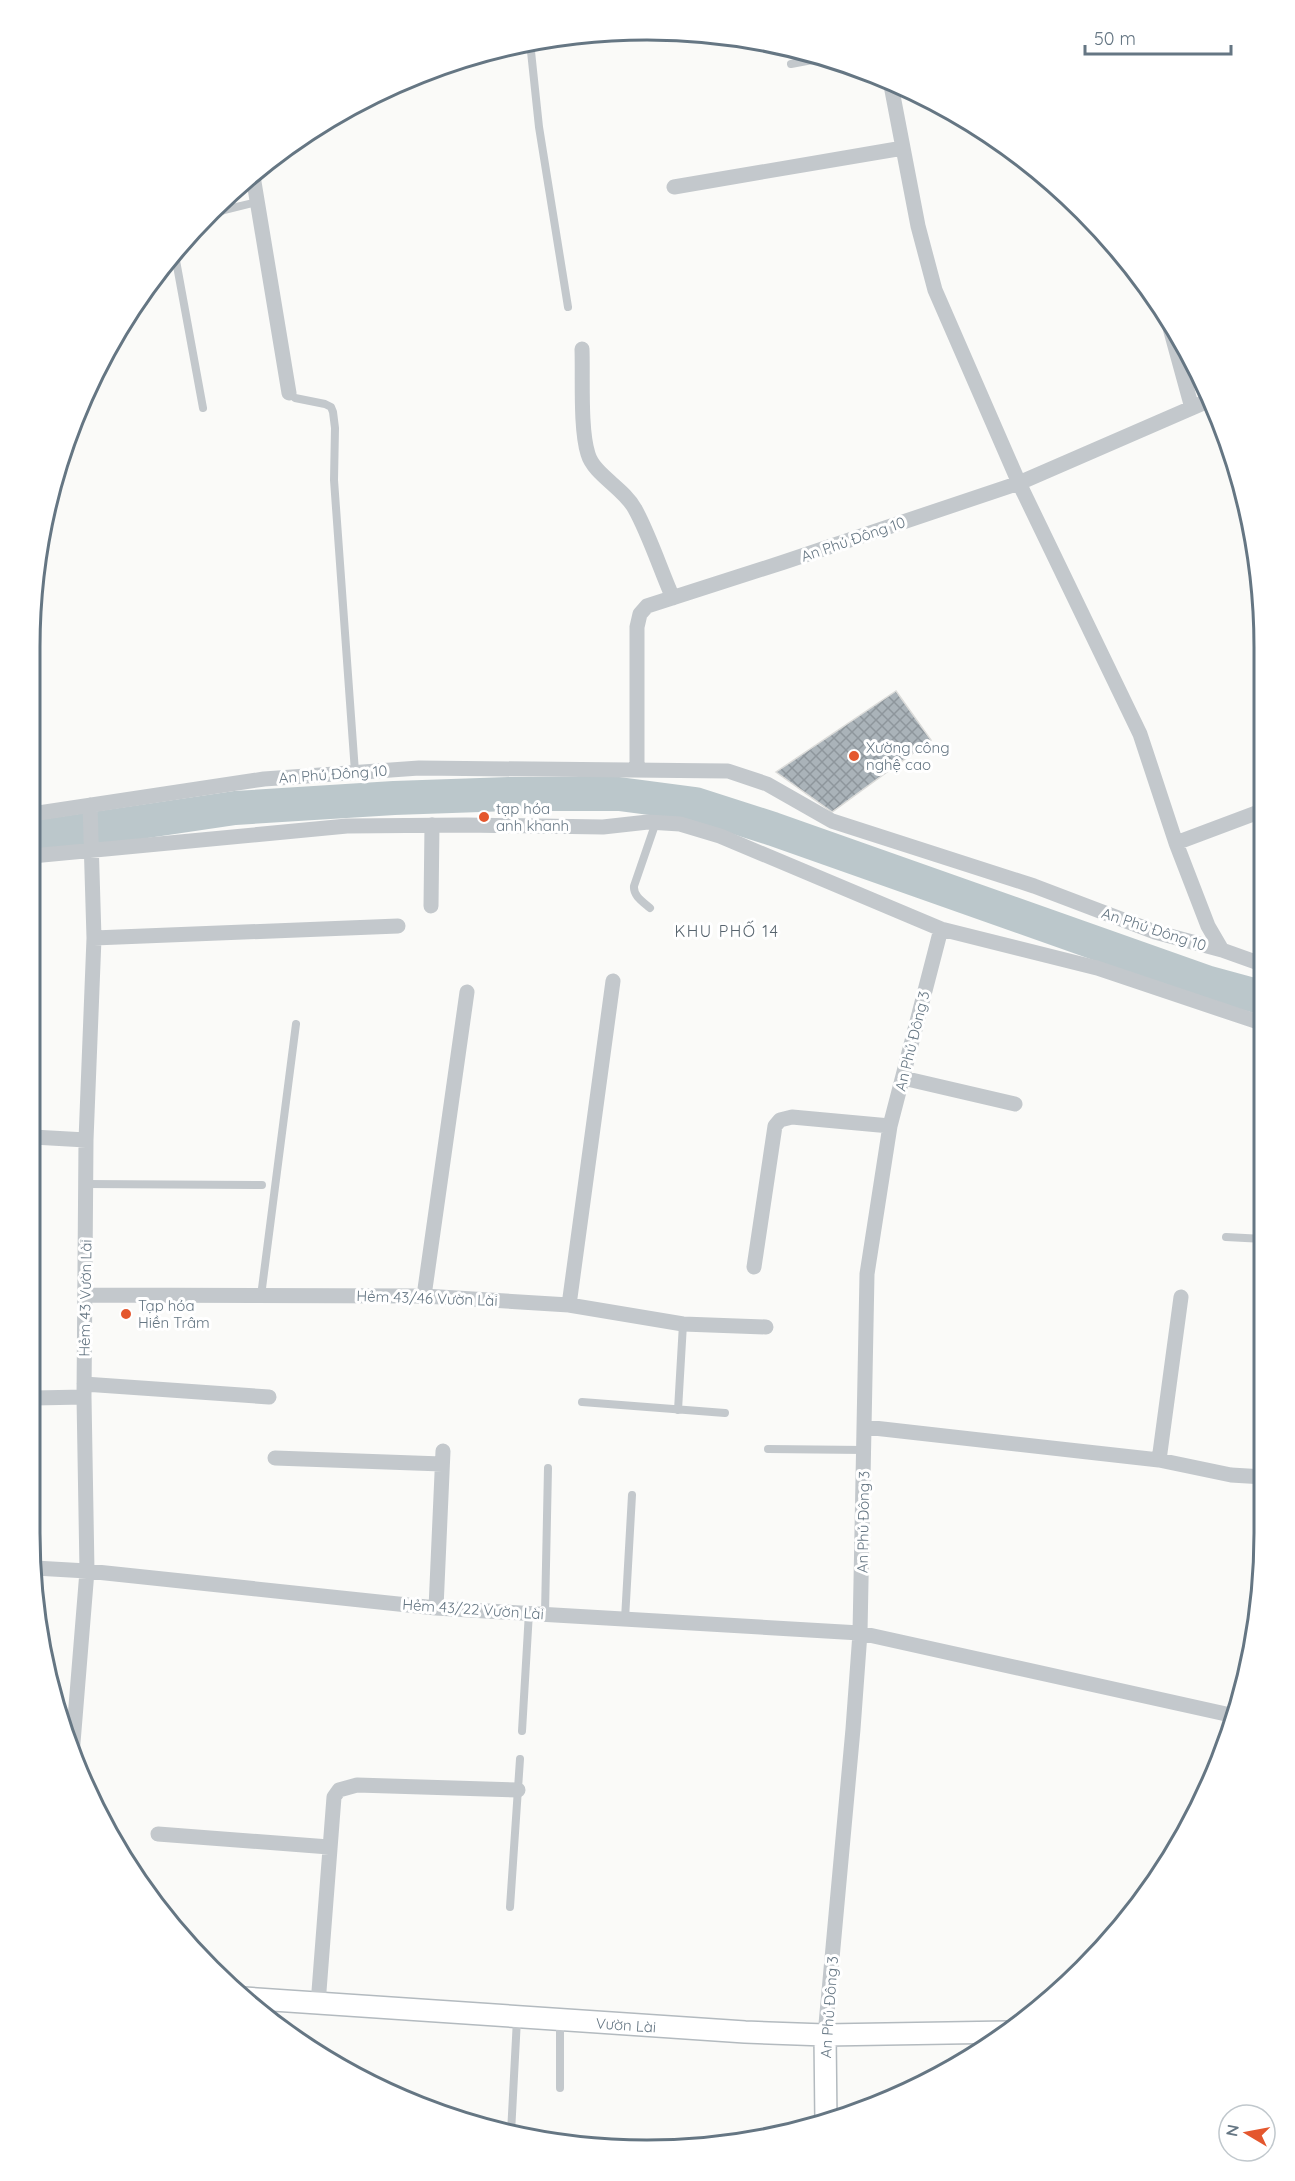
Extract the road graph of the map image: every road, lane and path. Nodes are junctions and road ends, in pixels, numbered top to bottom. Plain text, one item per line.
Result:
1 (531, 52) edge
2 (806, 61) edge
3 (791, 64) dead end
4 (892, 92) edge
5 (903, 148) junction
6 (255, 185) edge
7 (675, 187) dead end
8 (258, 202) junction
9 (227, 209) edge
10 (177, 265) edge
11 (568, 307) dead end
12 (582, 349) dead end
13 (1176, 349) edge
14 (289, 393) joint
15 (1203, 403) edge
16 (203, 408) dead end
17 (1192, 408) junction
18 (1018, 483) junction
19 (673, 598) junction
20 (637, 770) junction
21 (355, 772) junction
22 (90, 808) junction
23 (40, 813) edge
24 (1254, 814) edge
25 (656, 822) junction
26 (432, 825) junction
27 (1176, 843) junction
28 (91, 846) junction
29 (40, 855) edge
30 (432, 906) dead end
31 (650, 908) dead end
32 (398, 926) dead end
33 (941, 929) junction
34 (94, 938) junction
35 (1222, 950) junction
36 (1254, 961) edge
37 (613, 981) dead end
38 (466, 992) dead end
39 (1254, 1021) edge
40 (296, 1024) dead end
41 (903, 1078) junction
42 (1015, 1104) dead end
43 (890, 1126) junction
44 (40, 1137) edge
45 (87, 1140) junction
46 (86, 1184) junction
47 (262, 1185) dead end
48 (1226, 1237) dead end
49 (1254, 1238) edge
50 (754, 1267) dead end
51 (85, 1295) junction
52 (261, 1296) junction
53 (424, 1296) junction
54 (1181, 1297) dead end
55 (569, 1305) junction
56 (683, 1324) junction
57 (766, 1327) dead end
58 (84, 1390) junction
59 (40, 1397) edge
60 (269, 1397) dead end
61 (582, 1402) dead end
62 (678, 1410) junction
63 (725, 1413) dead end
64 (865, 1427) junction
65 (768, 1449) dead end
66 (864, 1450) junction
67 (275, 1458) dead end
68 (1159, 1460) junction
69 (548, 1468) dead end
70 (1254, 1476) edge
71 (632, 1494) dead end
72 (42, 1568) edge
73 (87, 1571) junction
74 (436, 1608) junction
75 (529, 1612) junction
76 (545, 1614) junction
77 (625, 1619) junction
78 (860, 1633) junction
79 (1227, 1714) edge
80 (74, 1731) edge
81 (522, 1731) dead end
82 (520, 1759) dead end
83 (518, 1790) junction
84 (158, 1834) dead end
85 (329, 1847) junction
86 (510, 1906) dead end
87 (318, 2004) junction
88 (270, 2009) edge
89 (518, 2017) junction
90 (560, 2020) junction
91 (993, 2032) edge
92 (825, 2035) junction
93 (560, 2088) dead end
94 (826, 2113) edge
95 (511, 2125) edge

1 - 11 lane
2 - 3 lane
4 - 5 street
5 - 7 street
5 - 18 street
6 - 8 street
8 - 9 lane
8 - 14 street
10 - 16 lane
12 - 19 street
13 - 17 street
14 - 21 lane
15 - 17 street, An Phú Đông 10
17 - 18 street, An Phú Đông 10
18 - 19 street, An Phú Đông 10
18 - 27 street
19 - 20 street, An Phú Đông 10
20 - 21 street, An Phú Đông 10
20 - 35 street, An Phú Đông 10
21 - 22 street, An Phú Đông 10
22 - 23 street, An Phú Đông 10
22 - 28 street, Hẻm 43 Vườn Lài
24 - 27 street
25 - 26 street
25 - 31 lane
25 - 33 street
26 - 28 street
26 - 30 street
27 - 35 street
28 - 29 street
28 - 34 street, Hẻm 43 Vườn Lài
32 - 34 street
33 - 39 street
33 - 41 street, An Phú Đông 3
34 - 45 street, Hẻm 43 Vườn Lài
35 - 36 street, An Phú Đông 10
37 - 55 street
38 - 53 street
40 - 52 lane
41 - 42 street
41 - 43 street, An Phú Đông 3
43 - 50 street
43 - 64 street, An Phú Đông 3
44 - 45 street
45 - 46 street, Hẻm 43 Vườn Lài
46 - 47 lane
46 - 51 street, Hẻm 43 Vườn Lài
48 - 49 lane
51 - 52 street, Hẻm 43/46 Vườn Lài
51 - 58 street, Hẻm 43 Vườn Lài
52 - 53 street, Hẻm 43/46 Vườn Lài
53 - 55 street, Hẻm 43/46 Vườn Lài
54 - 68 street
55 - 56 street, Hẻm 43/46 Vườn Lài
56 - 57 street, Hẻm 43/46 Vườn Lài
56 - 62 lane
58 - 59 street
58 - 60 street
58 - 73 street, Hẻm 43 Vườn Lài
61 - 62 lane
62 - 63 lane
64 - 66 street, An Phú Đông 3
64 - 68 street
65 - 66 lane
66 - 78 street, An Phú Đông 3
67 - 74 street
68 - 70 street
69 - 76 lane
71 - 77 lane
72 - 73 street, Hẻm 43/22 Vườn Lài
73 - 74 street, Hẻm 43/22 Vườn Lài
73 - 80 street, Hẻm 43 Vườn Lài
74 - 75 street, Hẻm 43/22 Vườn Lài
75 - 76 street, Hẻm 43/22 Vườn Lài
75 - 81 lane
76 - 77 street, Hẻm 43/22 Vườn Lài
77 - 78 street, Hẻm 43/22 Vườn Lài
78 - 79 street, Hẻm 43/22 Vườn Lài
78 - 92 street, An Phú Đông 3
82 - 83 lane
83 - 85 street
83 - 86 lane
84 - 85 street
85 - 87 street
87 - 88 main road, Vườn Lài
87 - 89 main road, Vườn Lài
89 - 90 main road, Vườn Lài
89 - 95 lane
90 - 92 main road, Vườn Lài
90 - 93 lane
91 - 92 main road, Vườn Lài
92 - 94 main road, An Phú Đông 3

